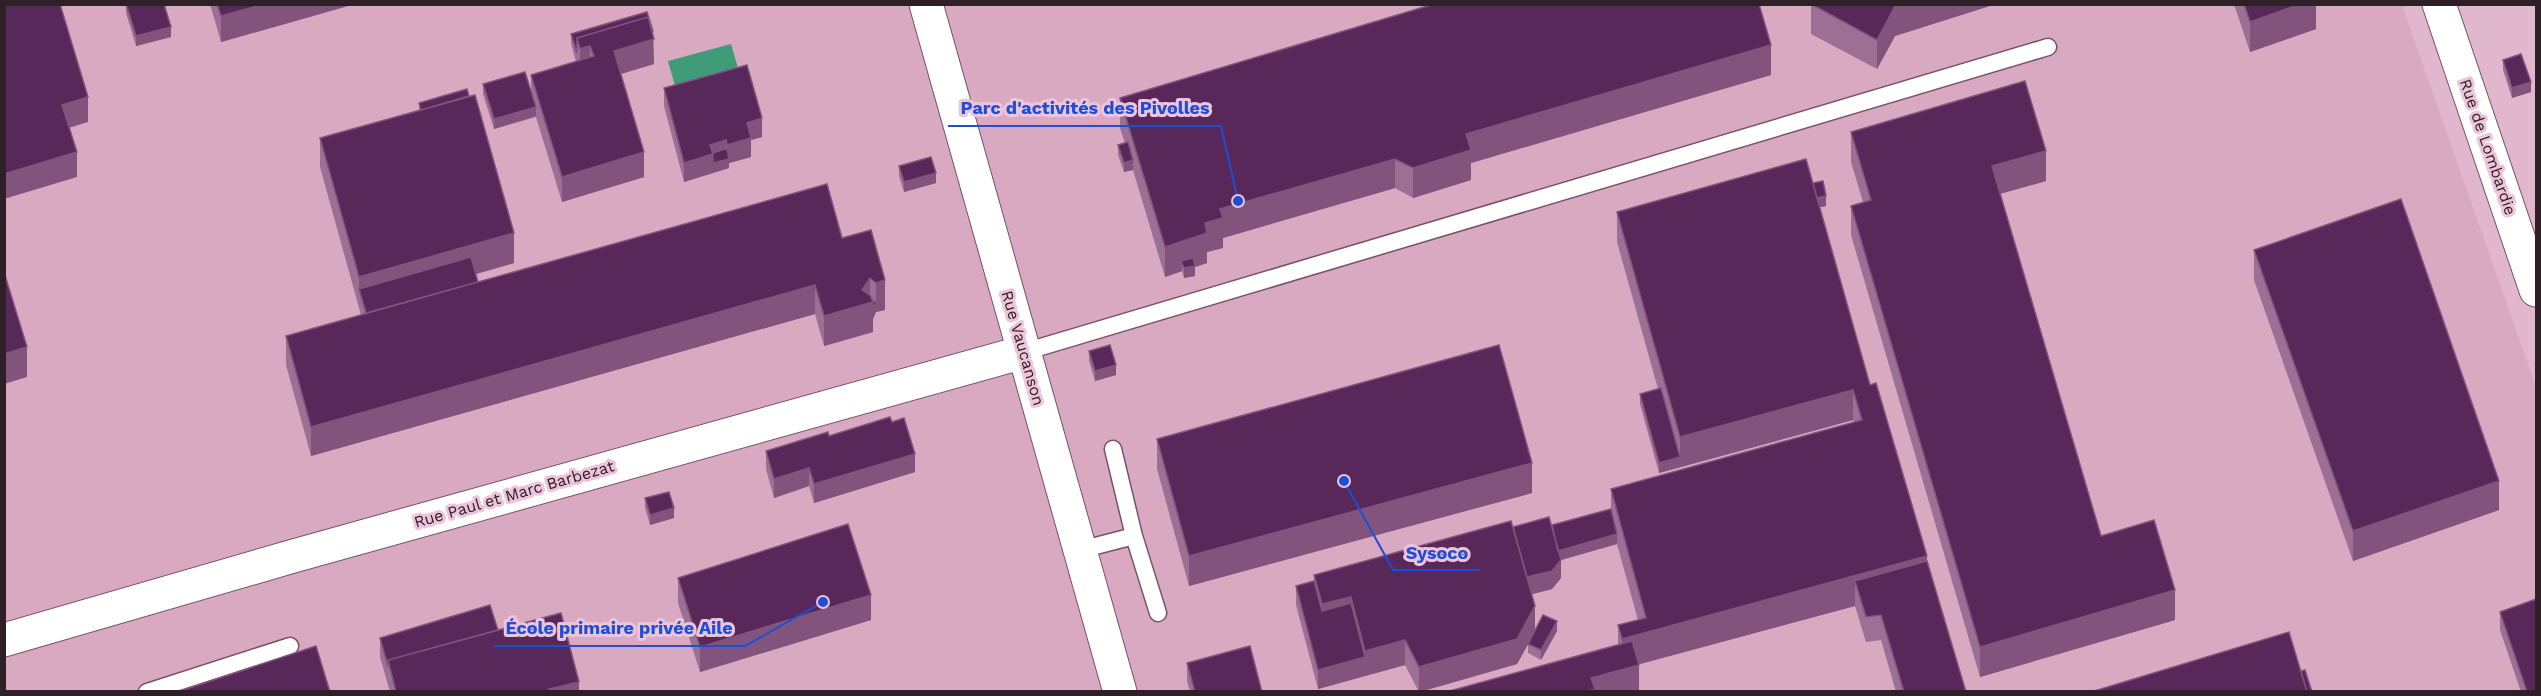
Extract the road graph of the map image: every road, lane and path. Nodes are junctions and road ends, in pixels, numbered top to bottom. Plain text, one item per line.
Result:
1 (926, 4) edge
2 (2439, 4) edge
3 (2048, 47) dead end
4 (2536, 290) edge
5 (1024, 352) junction
6 (1113, 449) dead end
7 (1134, 536) junction
8 (1080, 550) junction
9 (1158, 613) dead end
10 (4, 640) edge
11 (290, 646) dead end
12 (147, 692) edge
13 (1120, 692) edge

1 - 5 street, Rue Vaucanson
2 - 4 street, Rue de Lombardie
3 - 5 lane
5 - 8 street, Rue Vaucanson
5 - 10 street, Rue Paul et Marc Barbezat
6 - 7 lane
7 - 8 lane
7 - 9 lane
8 - 13 street, Rue Vaucanson
11 - 12 lane

